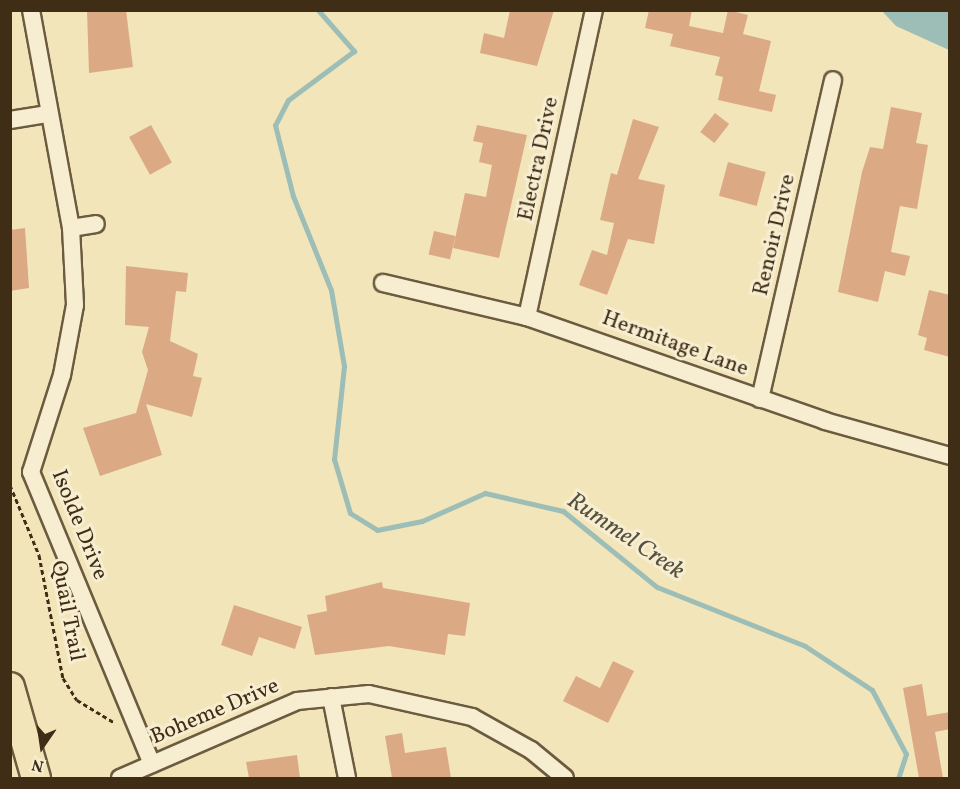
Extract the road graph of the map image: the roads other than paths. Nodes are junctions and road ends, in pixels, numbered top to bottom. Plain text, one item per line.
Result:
1 (31, 10) edge
2 (594, 10) edge
3 (833, 80) dead end
4 (47, 114) junction
5 (10, 120) edge
6 (96, 224) dead end
7 (71, 228) junction
8 (383, 284) dead end
9 (528, 317) junction
10 (760, 399) junction
11 (950, 456) edge
12 (10, 687) edge
13 (331, 697) junction
14 (152, 764) junction
15 (38, 773) edge
16 (120, 778) edge
17 (347, 778) edge
18 (565, 778) edge

1 - 4 street, Isolde Drive
2 - 9 street, Electra Drive
3 - 10 street, Renoir Drive
4 - 5 street
4 - 7 street, Isolde Drive
6 - 7 street
7 - 14 street, Isolde Drive
8 - 9 street, Hermitage Lane
9 - 10 street, Hermitage Lane
10 - 11 street, Hermitage Lane
12 - 15 highway
13 - 14 street, Boheme Drive
13 - 17 street
13 - 18 street
14 - 16 street, Boheme Drive

